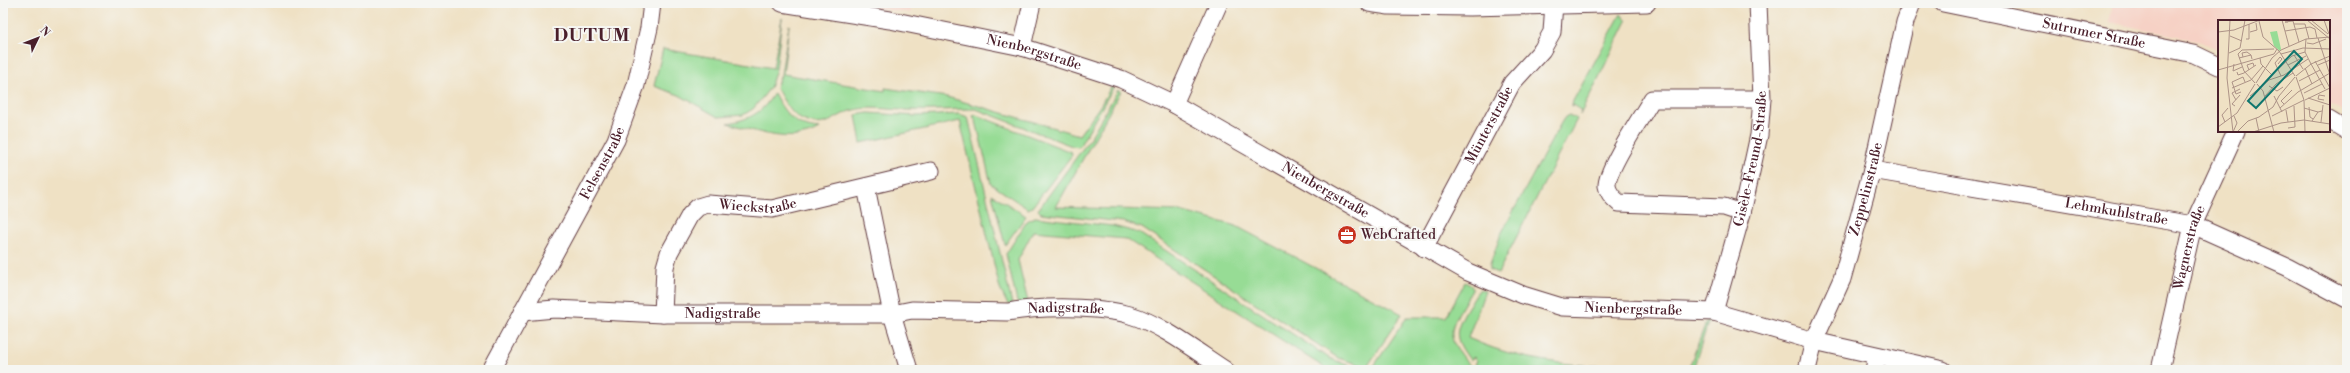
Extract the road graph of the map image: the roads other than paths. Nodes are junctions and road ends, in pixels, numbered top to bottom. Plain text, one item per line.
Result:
1 (652, 3) edge
2 (782, 3) edge
3 (1032, 3) edge
4 (1219, 3) edge
5 (1369, 3) edge
6 (1647, 3) edge
7 (1758, 3) edge
8 (1912, 3) edge
9 (1943, 3) edge
10 (1554, 5) edge
11 (1022, 47) junction
12 (2218, 66) edge
13 (1762, 99) junction
14 (1174, 104) junction
15 (2330, 121) edge
16 (2347, 131) edge
17 (2236, 132) edge
18 (1872, 170) junction
19 (931, 172) dead end
20 (866, 187) junction
21 (1742, 213) junction
22 (2193, 225) junction
23 (1424, 248) junction
24 (2347, 299) edge
25 (522, 312) junction
26 (1714, 312) junction
27 (663, 314) junction
28 (892, 314) junction
29 (1814, 341) junction
30 (1875, 363) edge
31 (491, 370) edge
32 (909, 370) edge
33 (1225, 370) edge
34 (1807, 370) edge
35 (1943, 370) edge
36 (2160, 370) edge

1 - 25 street, Felsenstraße
2 - 11 street, Nienbergstraße
3 - 11 street
4 - 14 street
5 - 10 street
6 - 10 street
7 - 13 street, Gisèle-Freund-Straße
8 - 18 street, Zeppelinstraße
9 - 12 street, Sutrumer Straße
10 - 23 street, Münterstraße
11 - 14 street, Nienbergstraße
13 - 21 street, Gisèle-Freund-Straße
13 - 21 street
14 - 23 street, Nienbergstraße
15 - 16 street
17 - 22 street, Wagnerstraße
18 - 22 street, Lehmkuhlstraße
18 - 29 street, Zeppelinstraße
19 - 20 street, Wieckstraße
20 - 27 street, Wieckstraße
20 - 28 street
21 - 26 street, Gisèle-Freund-Straße
22 - 24 street, Lehmkuhlstraße
22 - 36 street, Wagnerstraße
23 - 26 street, Nienbergstraße
25 - 27 street, Nadigstraße
25 - 31 street, Felsenstraße
26 - 29 street, Nienbergstraße
27 - 28 street, Nadigstraße
28 - 32 street
28 - 33 street, Nadigstraße
29 - 30 street, Nienbergstraße
29 - 34 street, Zeppelinstraße
30 - 35 street, Nienbergstraße

